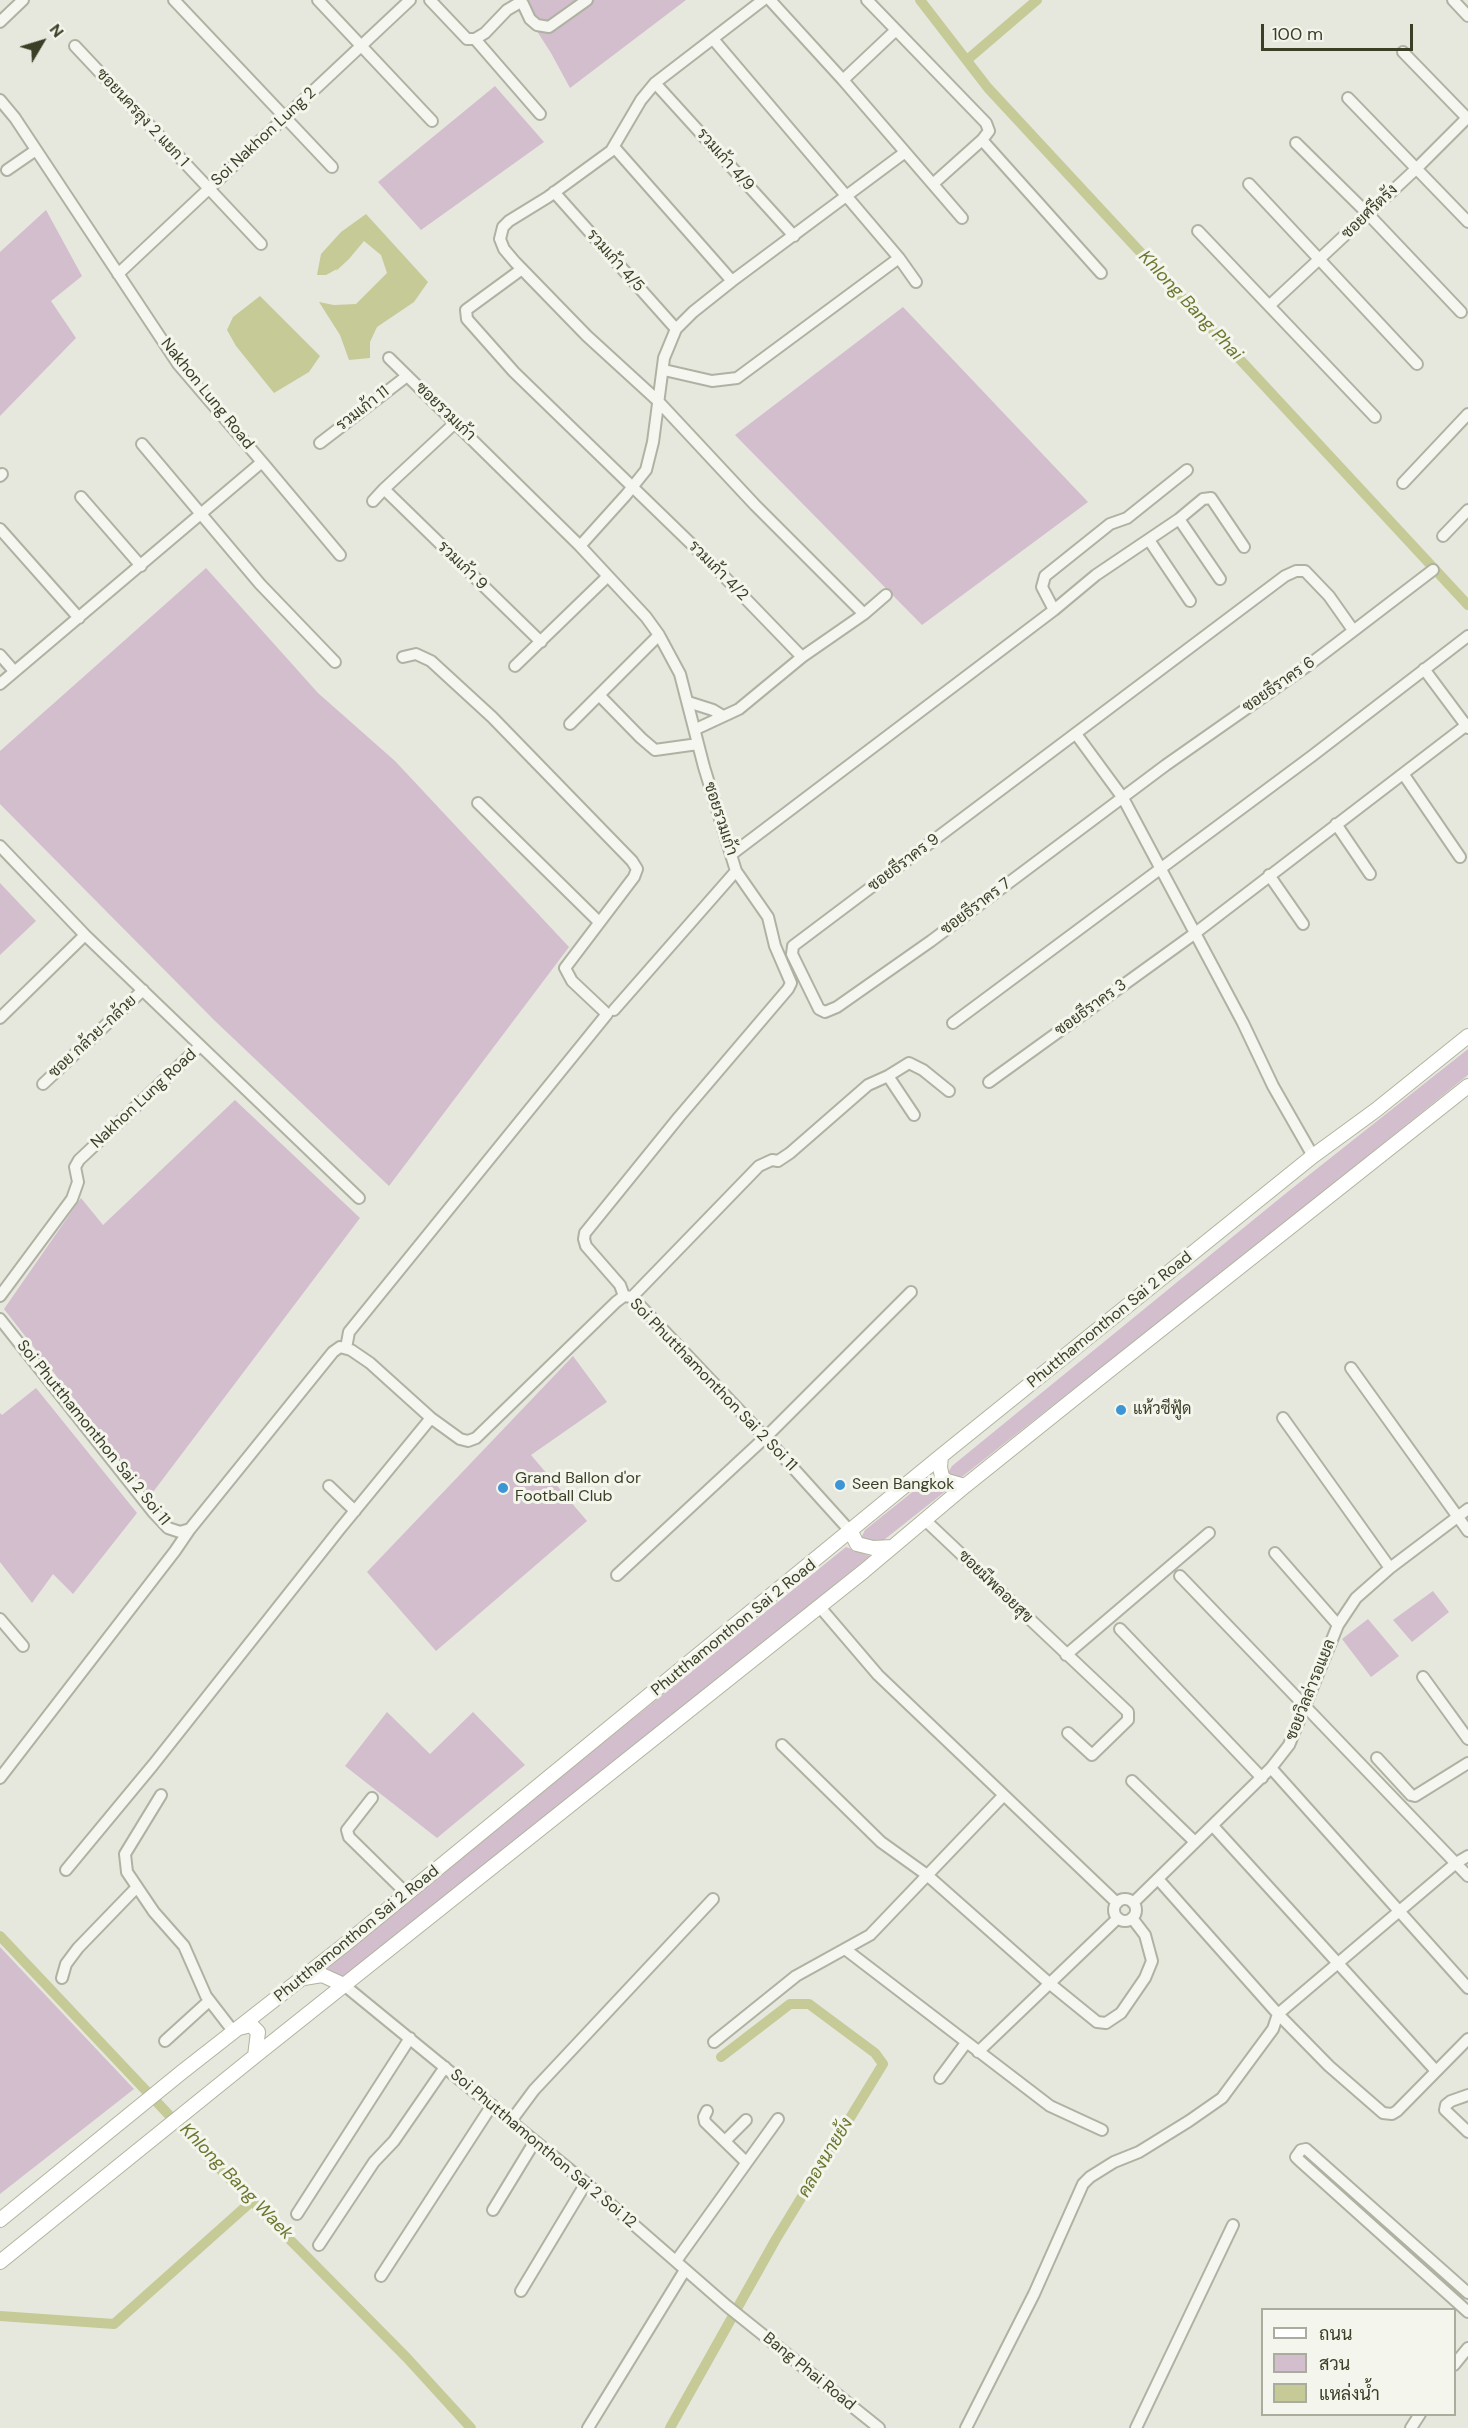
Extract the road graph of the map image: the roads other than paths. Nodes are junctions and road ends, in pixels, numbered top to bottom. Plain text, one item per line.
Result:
1 (23, 0) edge
2 (174, 0) edge
3 (318, 0) edge
4 (410, 0) edge
5 (430, 0) edge
6 (587, 0) edge
7 (763, 0) edge
8 (770, 0) edge
9 (867, 0) edge
10 (1453, 0) edge
11 (1468, 16) edge
12 (0, 22) edge
13 (897, 30) junction
14 (475, 39) junction
15 (713, 39) junction
16 (362, 45) junction
17 (75, 46) dead end
18 (1403, 52) dead end
19 (843, 80) junction
20 (655, 83) junction
21 (1348, 98) dead end
22 (0, 100) edge
23 (540, 114) dead end
24 (286, 118) junction
25 (1468, 118) edge
26 (432, 121) dead end
27 (982, 140) junction
28 (1296, 142) dead end
29 (614, 147) junction
30 (36, 150) junction
31 (904, 153) junction
32 (332, 167) dead end
33 (1417, 168) junction
34 (7, 170) dead end
35 (934, 183) junction
36 (1249, 184) dead end
37 (208, 190) junction
38 (554, 192) junction
39 (847, 196) junction
40 (1368, 214) junction
41 (962, 218) dead end
42 (1468, 222) edge
43 (1198, 231) dead end
44 (794, 236) junction
45 (261, 244) dead end
46 (899, 258) junction
47 (1321, 259) junction
48 (522, 269) junction
49 (1101, 273) dead end
50 (118, 274) junction
51 (732, 281) junction
52 (916, 282) dead end
53 (1270, 305) junction
54 (1461, 312) dead end
55 (676, 329) junction
56 (388, 358) dead end
57 (1417, 364) dead end
58 (663, 370) junction
59 (407, 376) junction
60 (657, 400) junction
61 (1468, 414) edge
62 (1375, 417) dead end
63 (456, 422) junction
64 (320, 442) dead end
65 (141, 444) dead end
66 (262, 462) junction
67 (1187, 470) dead end
68 (1402, 483) dead end
69 (633, 487) junction
70 (384, 489) junction
71 (81, 497) dead end
72 (374, 501) dead end
73 (1468, 510) edge
74 (200, 513) junction
75 (1179, 519) junction
76 (0, 529) edge
77 (1443, 536) dead end
78 (1149, 540) junction
79 (580, 546) junction
80 (1244, 547) dead end
81 (340, 555) dead end
82 (141, 566) junction
83 (1433, 570) dead end
84 (608, 576) junction
85 (1220, 579) dead end
86 (886, 595) dead end
87 (1190, 601) dead end
88 (1054, 610) junction
89 (864, 614) junction
90 (79, 618) junction
91 (1353, 630) junction
92 (659, 635) junction
93 (1468, 636) edge
94 (541, 642) junction
95 (0, 655) edge
96 (403, 657) dead end
97 (802, 657) junction
98 (335, 662) dead end
99 (515, 666) dead end
100 (1424, 669) junction
101 (15, 671) junction
102 (0, 684) edge
103 (599, 695) junction
104 (688, 702) junction
105 (723, 716) junction
106 (570, 724) dead end
107 (1467, 726) edge
108 (696, 729) junction
109 (1076, 734) junction
110 (698, 744) junction
111 (1404, 775) junction
112 (1123, 798) junction
113 (478, 803) dead end
114 (1336, 824) junction
115 (0, 846) edge
116 (732, 854) junction
117 (1460, 857) dead end
118 (1160, 869) junction
119 (736, 871) junction
120 (1370, 874) dead end
121 (1269, 875) junction
122 (599, 922) junction
123 (1303, 924) dead end
124 (1194, 934) junction
125 (85, 935) junction
126 (143, 990) junction
127 (614, 1010) dead end
128 (825, 1012) joint
129 (0, 1018) edge
130 (953, 1023) dead end
131 (1468, 1036) edge
132 (200, 1046) junction
133 (888, 1077) junction
134 (988, 1082) dead end
135 (43, 1084) dead end
136 (1468, 1086) edge
137 (949, 1091) dead end
138 (914, 1116) dead end
139 (1313, 1156) junction
140 (360, 1198) dead end
141 (911, 1292) dead end
142 (0, 1296) edge
143 (628, 1297) junction
144 (0, 1319) edge
145 (346, 1348) junction
146 (1351, 1368) dead end
147 (431, 1418) junction
148 (1283, 1418) dead end
149 (765, 1437) junction
150 (941, 1456) junction
151 (329, 1486) dead end
152 (965, 1486) junction
153 (1468, 1509) edge
154 (355, 1511) junction
155 (1458, 1517) junction
156 (925, 1520) junction
157 (190, 1529) junction
158 (1468, 1531) edge
159 (850, 1532) junction
160 (1209, 1533) dead end
161 (892, 1547) junction
162 (1275, 1553) dead end
163 (1390, 1568) junction
164 (617, 1575) dead end
165 (1180, 1576) dead end
166 (819, 1606) junction
167 (0, 1619) edge
168 (1338, 1625) junction
169 (1120, 1629) dead end
170 (23, 1646) dead end
171 (1066, 1655) junction
172 (1423, 1677) dead end
173 (1306, 1708) junction
174 (1068, 1733) dead end
175 (1468, 1739) edge
176 (782, 1745) dead end
177 (1377, 1758) dead end
178 (1468, 1763) edge
179 (1271, 1768) junction
180 (0, 1778) edge
181 (1262, 1778) junction
182 (1132, 1781) dead end
183 (161, 1795) dead end
184 (1003, 1796) junction
185 (372, 1798) dead end
186 (1213, 1826) junction
187 (1195, 1842) junction
188 (1468, 1856) edge
189 (1456, 1863) junction
190 (66, 1870) dead end
191 (927, 1875) junction
192 (1468, 1876) edge
193 (1158, 1879) junction
194 (137, 1887) junction
195 (407, 1894) junction
196 (713, 1899) dead end
197 (1133, 1902) junction
198 (1117, 1903) junction
199 (1399, 1911) junction
200 (1118, 1918) junction
201 (1132, 1918) junction
202 (845, 1949) junction
203 (1338, 1963) junction
204 (62, 1978) dead end
205 (302, 1979) junction
206 (1049, 1983) junction
207 (344, 1985) junction
208 (1468, 1988) edge
209 (209, 2001) junction
210 (1278, 2014) junction
211 (235, 2030) junction
212 (410, 2038) junction
213 (1468, 2039) edge
214 (165, 2041) dead end
215 (714, 2042) dead end
216 (966, 2043) junction
217 (978, 2052) junction
218 (255, 2056) junction
219 (445, 2067) junction
220 (1436, 2071) junction
221 (940, 2078) dead end
222 (1468, 2095) edge
223 (492, 2105) junction
224 (707, 2110) dead end
225 (778, 2119) dead end
226 (746, 2120) dead end
227 (510, 2121) junction
228 (1102, 2130) dead end
229 (1468, 2132) edge
230 (535, 2141) junction
231 (725, 2141) junction
232 (746, 2162) junction
233 (1336, 2177) junction
234 (586, 2183) junction
235 (1328, 2186) junction
236 (493, 2210) dead end
237 (297, 2214) dead end
238 (0, 2220) edge
239 (1233, 2225) dead end
240 (319, 2245) dead end
241 (1412, 2245) junction
242 (1404, 2255) junction
243 (676, 2261) junction
244 (0, 2262) edge
245 (685, 2270) junction
246 (381, 2276) dead end
247 (521, 2291) dead end
248 (1468, 2293) edge
249 (1468, 2312) edge
250 (740, 2316) joint
251 (1468, 2348) edge
252 (1456, 2364) edge
253 (588, 2428) edge
254 (879, 2428) edge
255 (966, 2428) edge
256 (1136, 2428) edge

1 - 12 street
2 - 24 street
3 - 16 street
4 - 16 street, Soi Nakhon Lung 2
5 - 14 street
6 - 14 street
7 - 15 street
8 - 19 street
9 - 13 street
10 - 11 street
13 - 19 street
13 - 27 street
14 - 23 street
15 - 20 street
15 - 39 street
16 - 24 street, Soi Nakhon Lung 2
16 - 26 street
17 - 37 street, ซอยนครลุง 2 แยก 1
18 - 25 street
19 - 31 street
20 - 29 street
20 - 44 street, รวมเก้า 4/9
21 - 33 street
22 - 30 street, Nakhon Lung Road
24 - 32 street
24 - 37 street, Soi Nakhon Lung 2
25 - 33 street, ซอยศรีตรัง
27 - 35 street
27 - 49 street
28 - 40 street
29 - 38 street
29 - 51 street
30 - 34 street
30 - 50 street, Nakhon Lung Road
31 - 35 street
31 - 39 street
33 - 40 street, ซอยศรีตรัง
33 - 42 street
35 - 41 street
36 - 47 street
37 - 45 street, ซอยนครลุง 2 แยก 1
37 - 50 street, Soi Nakhon Lung 2
38 - 48 street
38 - 55 street, รวมเก้า 4/5
39 - 44 street
39 - 46 street
40 - 47 street, ซอยศรีตรัง
40 - 54 street
43 - 53 street
44 - 51 street
46 - 52 street
46 - 58 street
47 - 53 street, ซอยศรีตรัง
47 - 57 street
48 - 60 street
48 - 69 street, รวมเก้า 4/2
50 - 66 street, Nakhon Lung Road
51 - 55 street
53 - 62 street
55 - 58 street
56 - 59 street, ซอยรวมเก้า
58 - 60 street
59 - 63 street, ซอยรวมเก้า
59 - 64 street, รวมเก้า 11
60 - 69 street
60 - 89 street
61 - 68 street
63 - 70 street
63 - 79 street, ซอยรวมเก้า
65 - 74 street
66 - 74 street, Nakhon Lung Road
66 - 81 street
67 - 88 street
69 - 79 street
69 - 97 street, รวมเก้า 4/2
70 - 72 street
70 - 94 street, รวมเก้า 9
71 - 82 street
73 - 77 street
74 - 82 street, Nakhon Lung Road
74 - 98 street
75 - 78 street
75 - 80 street
75 - 85 street
76 - 90 street
78 - 87 street
78 - 88 street
79 - 84 street, ซอยรวมเก้า
82 - 90 street, Nakhon Lung Road
83 - 91 street, ซอยธีราคร 6
84 - 92 street, ซอยรวมเก้า
84 - 94 street
86 - 89 street
88 - 116 street
89 - 97 street
90 - 101 street, Nakhon Lung Road
91 - 109 street, ซอยธีราคร 9
91 - 112 street, ซอยธีราคร 6
92 - 103 street
92 - 104 street, ซอยรวมเก้า
93 - 100 street
94 - 99 street
95 - 101 street
96 - 122 street
97 - 105 street
100 - 107 street
100 - 118 street
101 - 102 street, Nakhon Lung Road
103 - 106 street
103 - 110 street
104 - 105 street
104 - 108 street, ซอยรวมเก้า
105 - 108 street
107 - 111 street, ซอยธีราคร 3
108 - 110 street, ซอยรวมเก้า
109 - 112 street
109 - 128 street, ซอยธีราคร 9
110 - 116 street, ซอยรวมเก้า
111 - 114 street, ซอยธีราคร 3
111 - 117 street
112 - 118 street
112 - 128 street, ซอยธีราคร 7
113 - 122 street
114 - 120 street
114 - 121 street, ซอยธีราคร 3
115 - 125 street, Nakhon Lung Road
116 - 119 street, ซอยรวมเก้า
118 - 124 street
118 - 130 street
119 - 127 street
119 - 143 street, ซอยรวมเก้า
121 - 123 street
121 - 124 street, ซอยธีราคร 3
122 - 145 street
124 - 134 street, ซอยธีราคร 3
124 - 139 street
125 - 126 street, Nakhon Lung Road
125 - 129 street
126 - 132 street, Nakhon Lung Road
126 - 135 street, ซอย กล้วย-กล้วย
131 - 139 main road, Phutthamonthon Sai 2 Road
132 - 140 street
132 - 142 street, Nakhon Lung Road
133 - 137 street
133 - 138 street
133 - 143 street
136 - 152 main road, Phutthamonthon Sai 2 Road
139 - 150 main road, Phutthamonthon Sai 2 Road
141 - 149 street
143 - 147 street, Soi Phutthamonthon Sai 2 Soi 11
143 - 149 street, Soi Phutthamonthon Sai 2 Soi 11
144 - 157 street, Soi Phutthamonthon Sai 2 Soi 11
145 - 147 street, Soi Phutthamonthon Sai 2 Soi 11
145 - 157 street, Soi Phutthamonthon Sai 2 Soi 11
146 - 155 street
147 - 154 street
148 - 163 street
149 - 159 street, Soi Phutthamonthon Sai 2 Soi 11
149 - 164 street
150 - 152 main road
150 - 159 main road, Phutthamonthon Sai 2 Road
151 - 154 street
152 - 156 main road, Phutthamonthon Sai 2 Road
153 - 155 street, ซอยวิลล่ารอแยล
154 - 190 street
155 - 158 street
155 - 163 street, ซอยวิลล่ารอแยล
156 - 161 main road, Phutthamonthon Sai 2 Road
156 - 171 street, ซอยมีพลอยสุข
157 - 180 street
159 - 161 main road
159 - 195 main road, Phutthamonthon Sai 2 Road
160 - 171 street
161 - 166 main road, Phutthamonthon Sai 2 Road
162 - 168 street
163 - 168 street, ซอยวิลล่ารอแยล
165 - 173 street
166 - 184 street
166 - 207 main road, Phutthamonthon Sai 2 Road
167 - 170 street
168 - 173 street, ซอยวิลล่ารอแยล
169 - 181 street
171 - 174 street, ซอยมีพลอยสุข
172 - 175 street
173 - 179 street, ซอยวิลล่ารอแยล
173 - 189 street
176 - 191 street
177 - 178 street
179 - 181 street, ซอยวิลล่ารอแยล
179 - 199 street
181 - 186 street, ซอยวิลล่ารอแยล
182 - 187 street
183 - 194 street
184 - 191 street
184 - 198 street
185 - 195 street
186 - 187 street, ซอยวิลล่ารอแยล
186 - 203 street
187 - 193 street, ซอยวิลล่ารอแยล
188 - 189 street
189 - 192 street
189 - 199 street
191 - 202 street
191 - 206 street
193 - 197 street, ซอยวิลล่ารอแยล
193 - 210 street
194 - 204 street
194 - 209 street
195 - 205 main road, Phutthamonthon Sai 2 Road
196 - 227 street
197 - 198 street
197 - 201 street
198 - 200 street
199 - 203 street
199 - 208 street
200 - 201 street
200 - 206 street
201 - 206 street
202 - 215 street
202 - 216 street
203 - 210 street
203 - 220 street
205 - 207 main road
205 - 211 main road, Phutthamonthon Sai 2 Road
206 - 217 street
207 - 212 street, Soi Phutthamonthon Sai 2 Soi 12
207 - 218 main road, Phutthamonthon Sai 2 Road
209 - 211 street
209 - 214 street
210 - 220 street
210 - 255 street
211 - 218 main road
211 - 238 main road, Phutthamonthon Sai 2 Road
212 - 219 street, Soi Phutthamonthon Sai 2 Soi 12
212 - 237 street
213 - 220 street
216 - 217 street
216 - 221 street
217 - 228 street
218 - 244 main road, Phutthamonthon Sai 2 Road
219 - 223 street, Soi Phutthamonthon Sai 2 Soi 12
219 - 240 street
222 - 229 street
223 - 227 street, Soi Phutthamonthon Sai 2 Soi 12
223 - 246 street
224 - 231 street
225 - 232 street
226 - 231 street
227 - 230 street, Soi Phutthamonthon Sai 2 Soi 12
230 - 234 street, Soi Phutthamonthon Sai 2 Soi 12
230 - 236 street
231 - 232 street
232 - 243 street
233 - 235 street
233 - 235 street
233 - 241 street
234 - 243 street, Soi Phutthamonthon Sai 2 Soi 12
234 - 247 street
235 - 242 street
239 - 256 street
241 - 242 street
241 - 248 street
242 - 249 street
243 - 245 street, Soi Phutthamonthon Sai 2 Soi 12
245 - 250 street, Soi Phutthamonthon Sai 2 Soi 12
245 - 253 street
250 - 254 street, Bang Phai Road
251 - 252 street

